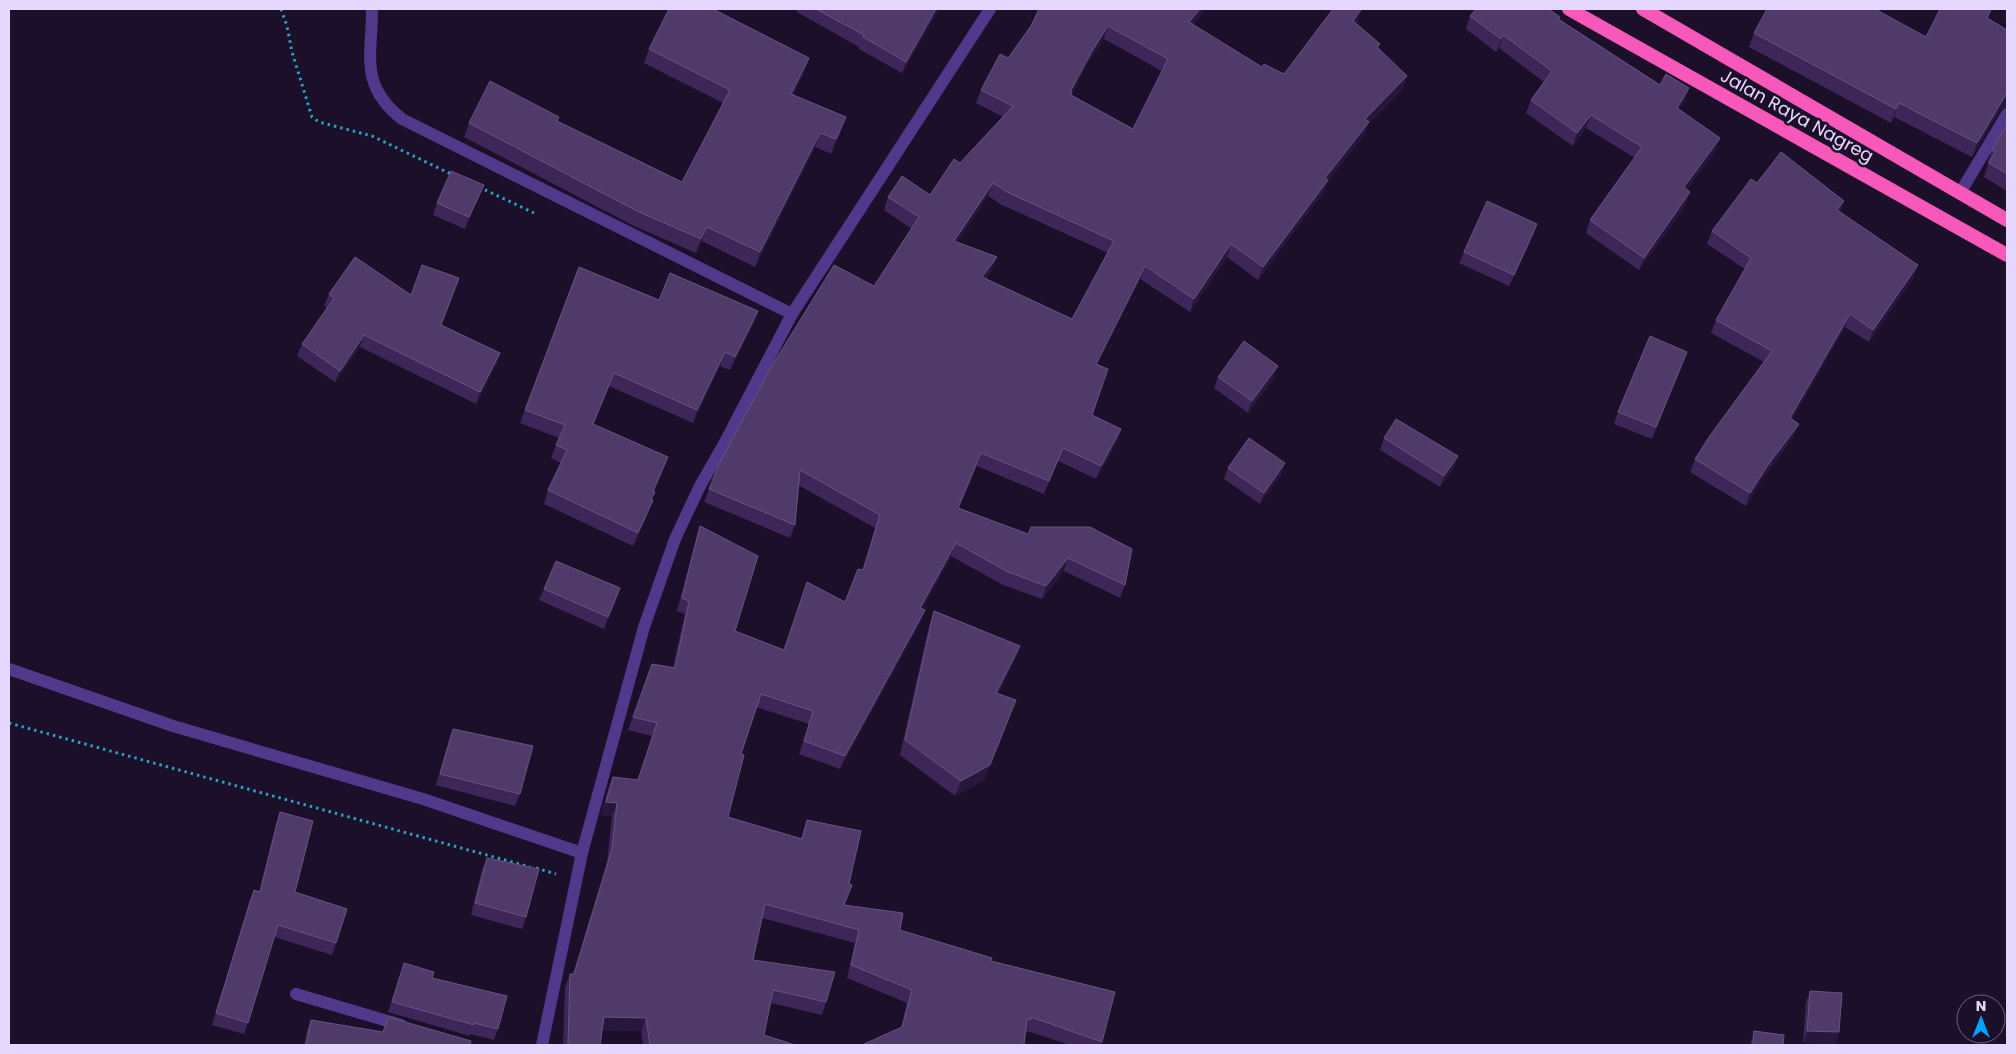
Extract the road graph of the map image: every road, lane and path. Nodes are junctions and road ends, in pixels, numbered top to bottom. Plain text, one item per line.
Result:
1 (281, 9) edge
2 (372, 9) edge
3 (990, 9) edge
4 (1569, 9) edge
5 (1643, 9) edge
6 (2007, 114) edge
7 (372, 136) dead end
8 (1960, 193) junction
9 (2007, 220) edge
10 (2007, 255) edge
11 (792, 314) junction
12 (9, 669) edge
13 (9, 722) edge
14 (582, 853) junction
15 (576, 879) junction
16 (296, 994) dead end
17 (416, 1029) edge
18 (542, 1045) edge

1 - 7 path
2 - 11 street
3 - 11 street
4 - 10 highway, Jalan Raya Nagreg
5 - 8 highway, Jalan Raya Nagreg
6 - 8 street
8 - 9 highway, Jalan Raya Nagreg
11 - 14 street
12 - 14 street
13 - 15 path
14 - 15 street
15 - 18 street
16 - 17 street

